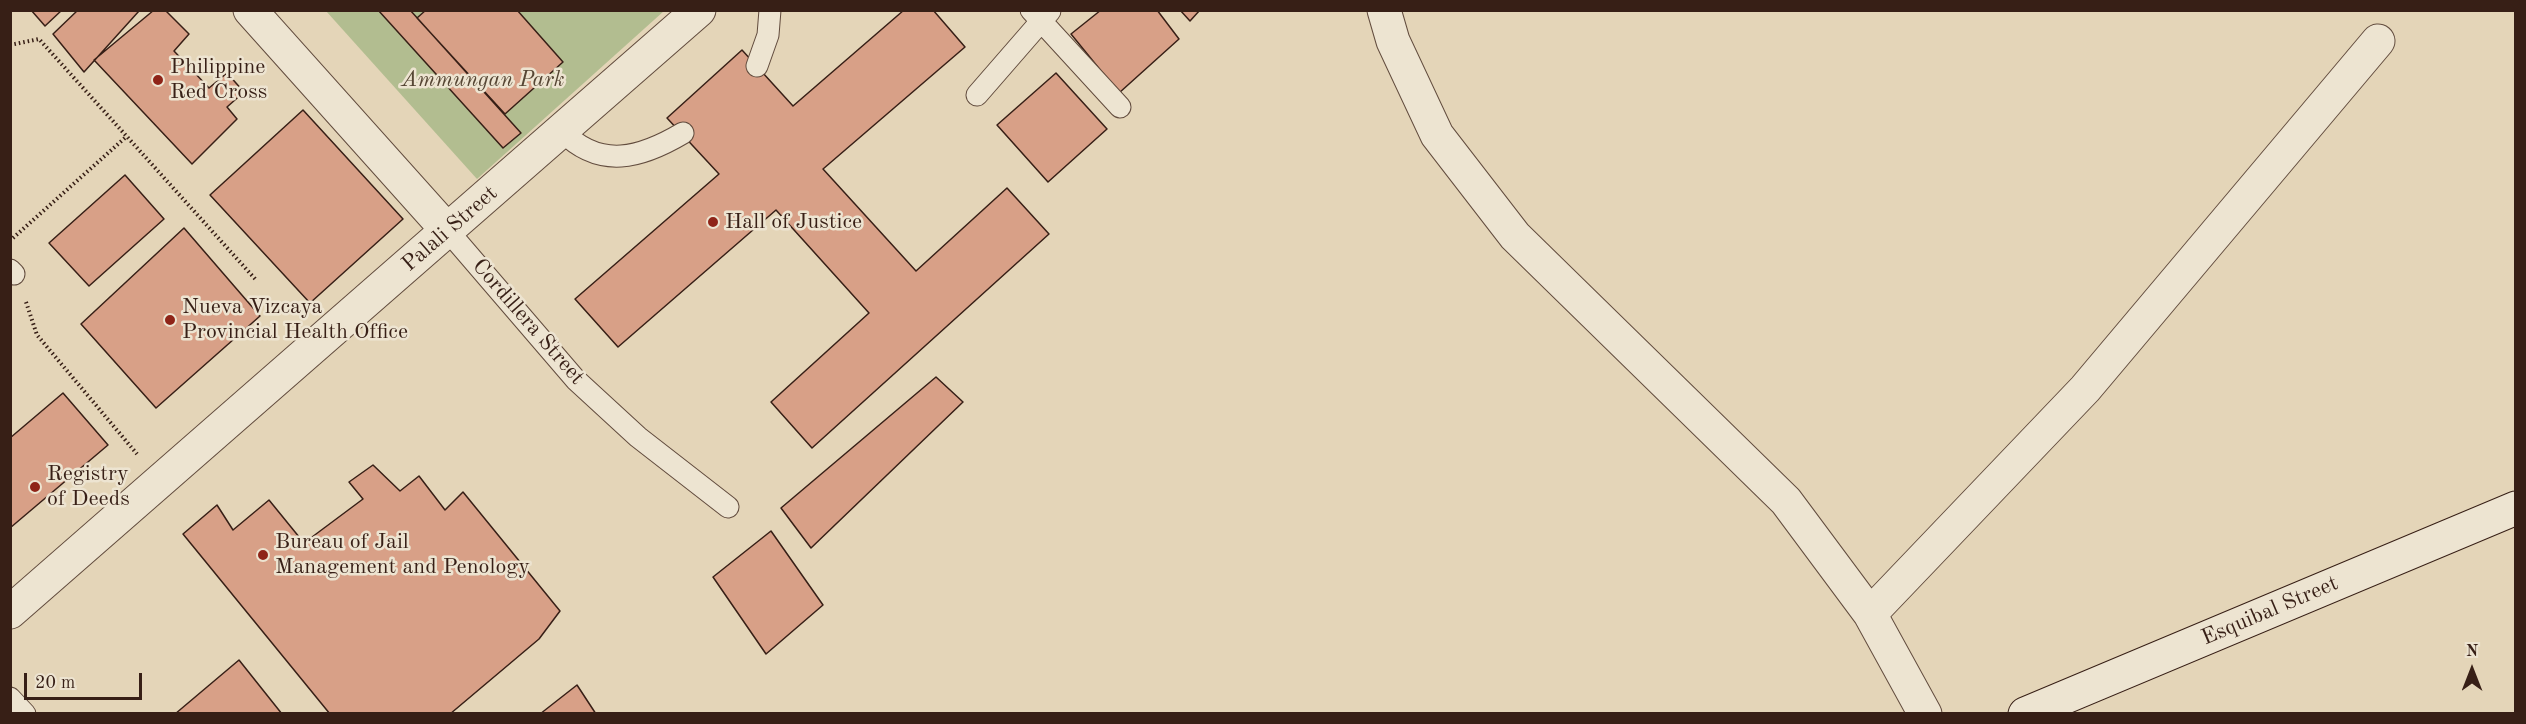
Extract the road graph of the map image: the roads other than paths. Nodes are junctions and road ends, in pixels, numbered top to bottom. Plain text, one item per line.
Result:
1 (250, 10) edge
2 (699, 10) edge
3 (770, 10) edge
4 (1384, 10) edge
5 (1041, 14) edge
6 (2378, 41) dead end
7 (757, 66) dead end
8 (977, 95) dead end
9 (1119, 107) dead end
10 (562, 131) junction
11 (683, 133) dead end
12 (448, 231) junction
13 (728, 507) dead end
14 (2516, 508) edge
15 (10, 612) edge
16 (1870, 614) junction
17 (10, 698) edge
18 (25, 714) edge
19 (1925, 714) edge
20 (2025, 714) edge

1 - 12 street, Cordillera Street
2 - 10 street, Palali Street
3 - 7 lane
4 - 16 street
5 - 8 lane
5 - 9 lane
6 - 16 street
10 - 11 lane
10 - 12 street, Palali Street
12 - 13 lane, Cordillera Street
12 - 15 street, Palali Street
14 - 20 street, Esquibal Street
16 - 19 street
17 - 18 lane

